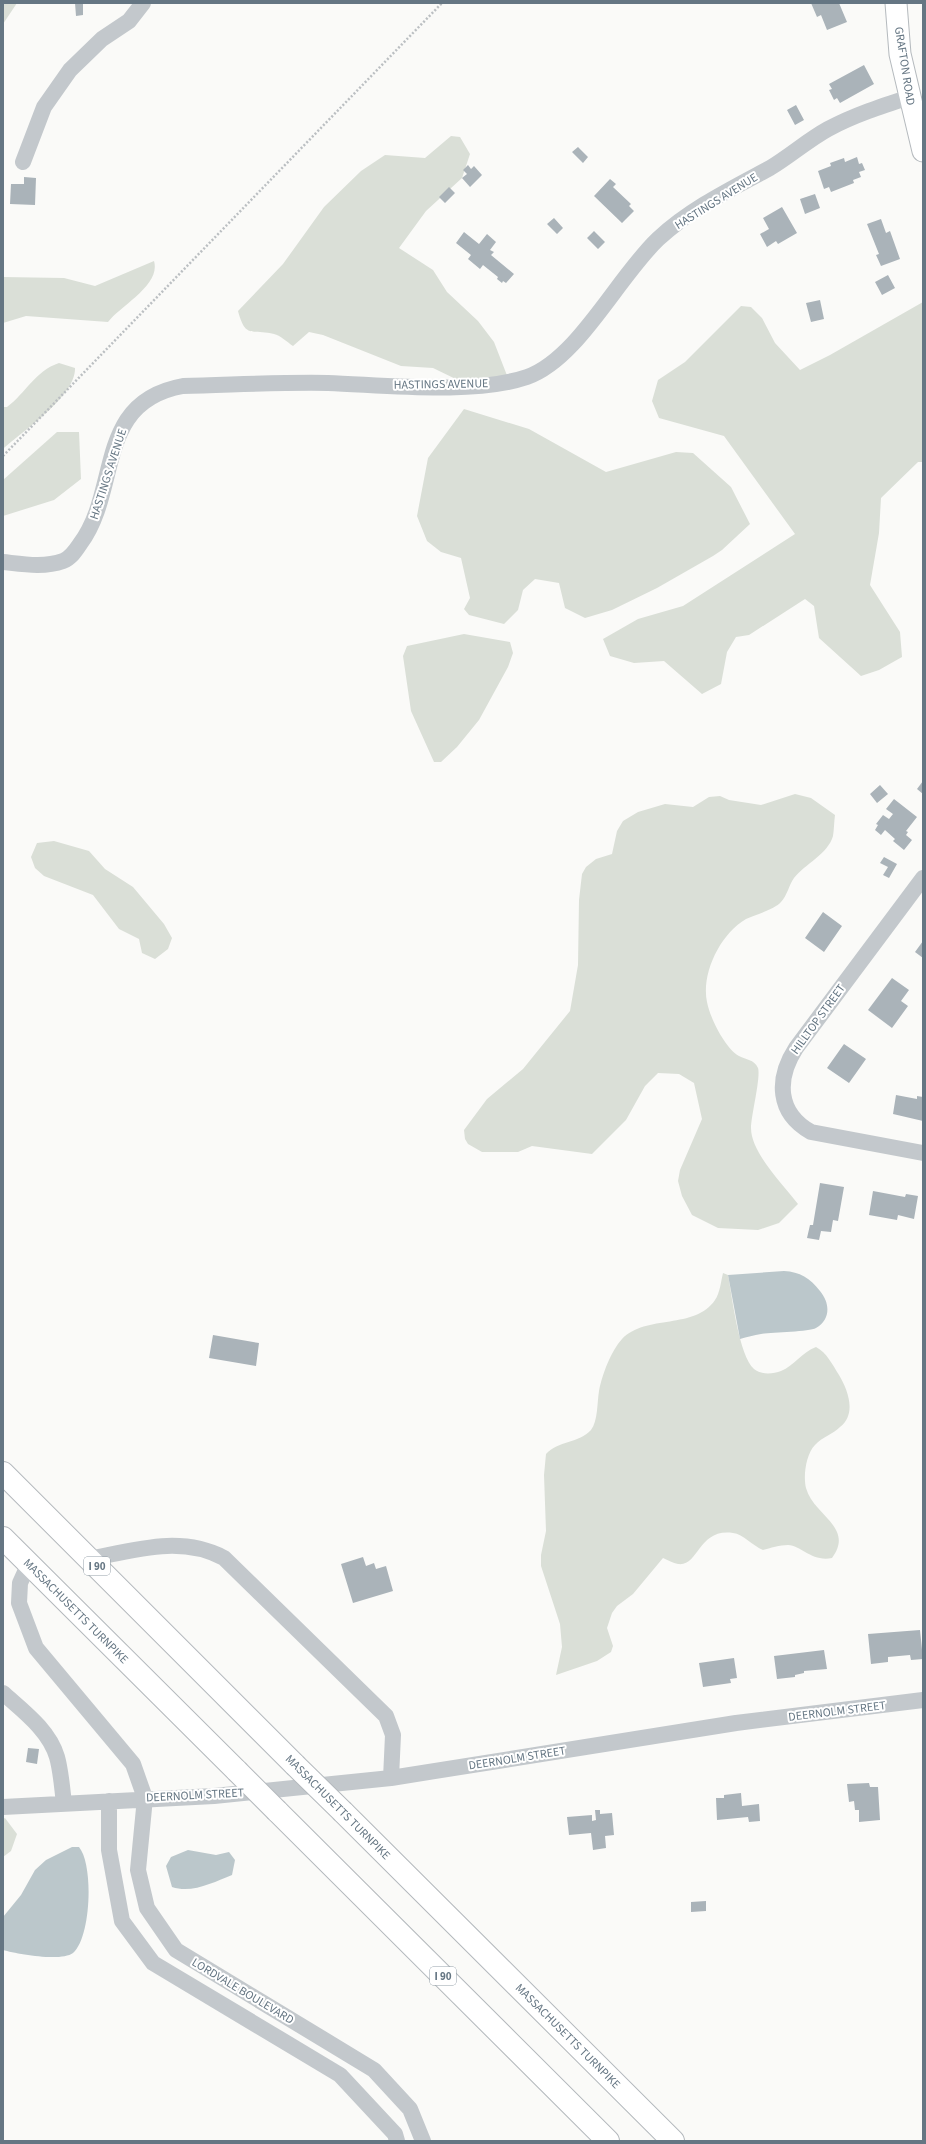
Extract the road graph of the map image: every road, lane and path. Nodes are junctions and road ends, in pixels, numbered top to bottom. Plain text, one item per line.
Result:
1 (143, 3) edge
2 (442, 3) edge
3 (896, 3) edge
4 (910, 97) junction
5 (923, 151) edge
6 (23, 162) dead end
7 (3, 456) edge
8 (3, 562) edge
9 (923, 878) edge
10 (923, 1153) edge
11 (3, 1473) edge
12 (3, 1538) edge
13 (89, 1558) junction
14 (30, 1566) junction
15 (3, 1693) edge
16 (923, 1700) edge
17 (391, 1778) junction
18 (145, 1798) junction
19 (109, 1801) junction
20 (64, 1804) junction
21 (3, 1807) edge
22 (397, 2141) edge
23 (423, 2141) edge
24 (608, 2141) edge
25 (673, 2141) edge

1 - 6 street
2 - 7 path
3 - 4 main road, GRAFTON ROAD
4 - 5 main road, GRAFTON ROAD
4 - 8 street, HASTINGS AVENUE
9 - 10 street, HILLTOP STREET
11 - 13 highway, MASSACHUSETTS TURNPIKE / I 90
12 - 14 highway, MASSACHUSETTS TURNPIKE / I 90
13 - 17 street
13 - 25 highway, MASSACHUSETTS TURNPIKE / I 90, bridge
14 - 18 street
14 - 24 highway, MASSACHUSETTS TURNPIKE / I 90, bridge
15 - 20 street
16 - 17 street, DEERNOLM STREET
17 - 18 street, DEERNOLM STREET
18 - 19 street, DEERNOLM STREET
18 - 23 street, LORDVALE BOULEVARD
19 - 20 street, DEERNOLM STREET
19 - 22 street, LORDVALE BOULEVARD
20 - 21 street, DEERNOLM STREET

